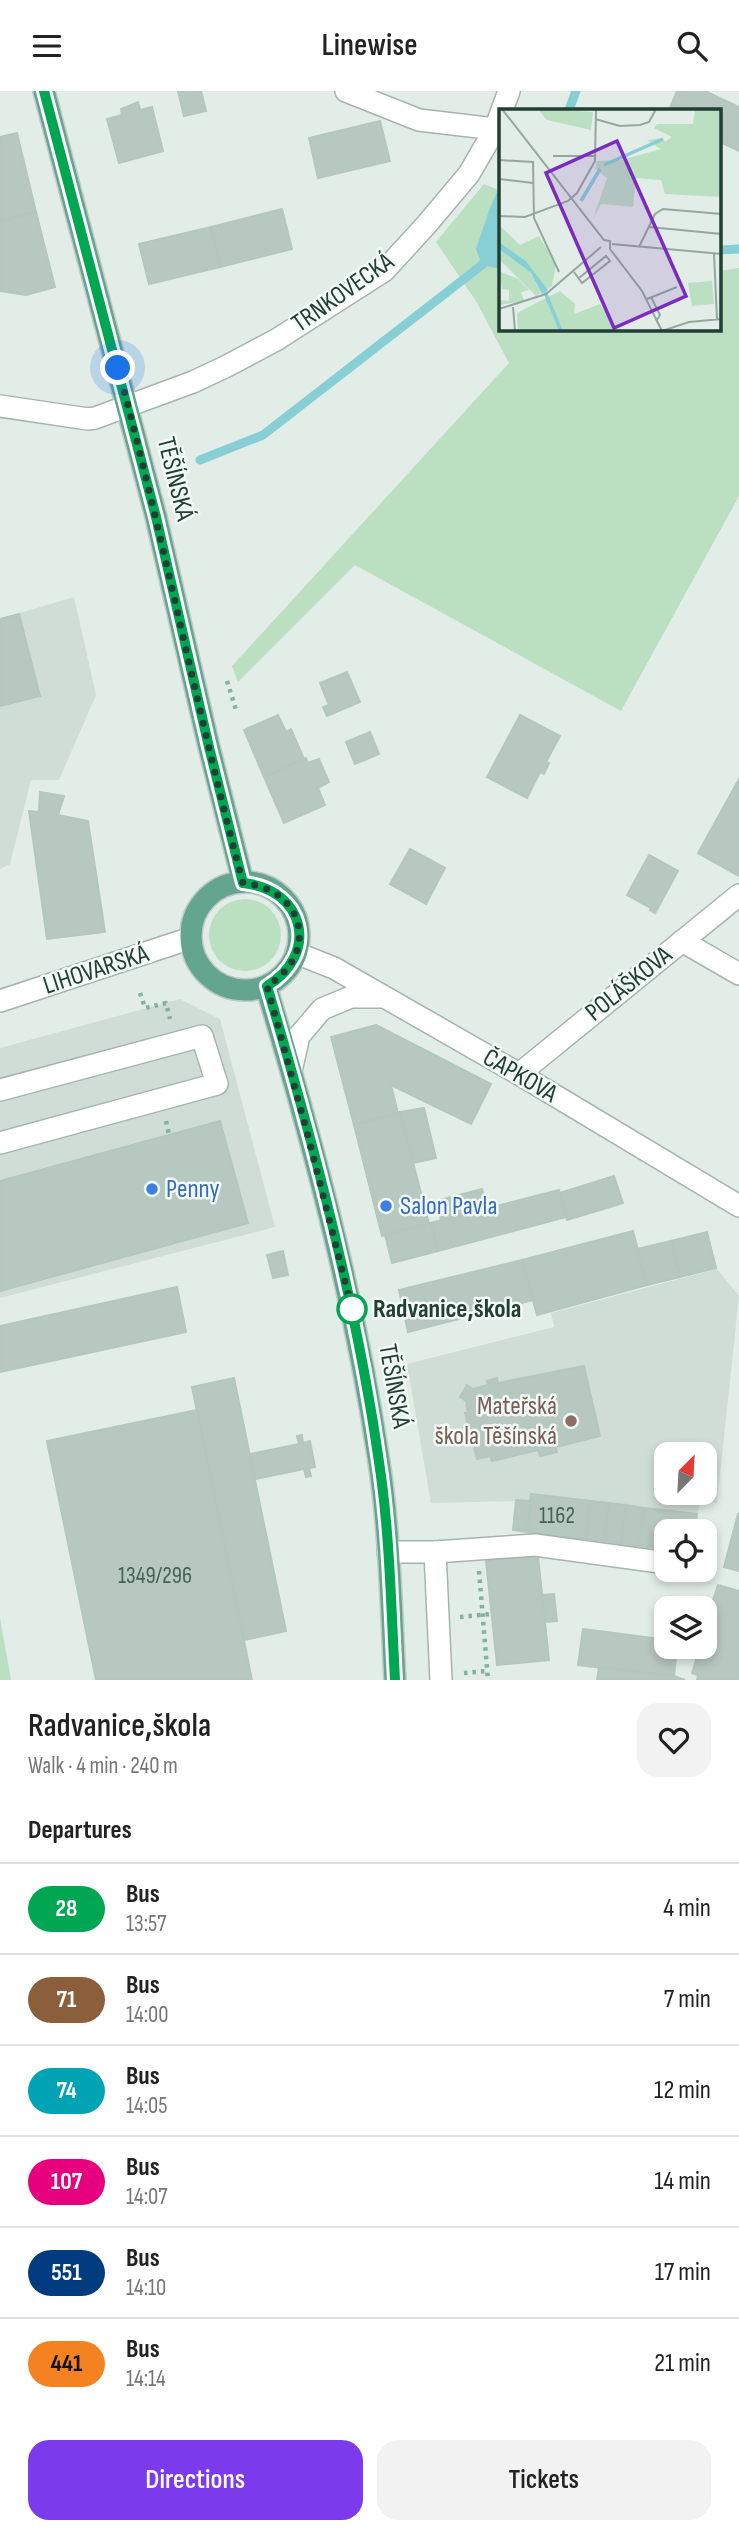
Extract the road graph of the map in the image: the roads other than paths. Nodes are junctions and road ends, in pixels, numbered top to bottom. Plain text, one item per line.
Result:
1 (44, 91) edge
2 (346, 91) edge
3 (509, 91) edge
4 (502, 109) edge
5 (499, 117) edge
6 (0, 406) edge
7 (128, 406) junction
8 (243, 883) junction
9 (739, 895) edge
10 (191, 937) junction
11 (682, 941) junction
12 (296, 953) junction
13 (739, 974) edge
14 (267, 986) junction
15 (383, 997) junction
16 (0, 1001) edge
17 (291, 1071) junction
18 (519, 1074) junction
19 (0, 1090) edge
20 (0, 1143) edge
21 (739, 1206) edge
22 (388, 1552) junction
23 (435, 1552) junction
24 (654, 1561) edge
25 (394, 1680) edge
26 (441, 1680) edge

1 - 7 main road, TĚŠÍNSKÁ
2 - 5 street
3 - 4 street, TRNKOVECKÁ
5 - 7 street, TRNKOVECKÁ
6 - 7 street, TRNKOVECKÁ
7 - 8 main road, TĚŠÍNSKÁ
8 - 10 main road
8 - 12 main road
9 - 11 street, POLÁŠKOVA
10 - 14 main road
10 - 16 street, LIHOVARSKÁ
11 - 13 street
11 - 18 street, POLÁŠKOVA
12 - 14 main road
12 - 15 street, ČAPKOVA
14 - 17 main road, TĚŠÍNSKÁ
15 - 17 street
15 - 18 street, ČAPKOVA
17 - 22 main road, TĚŠÍNSKÁ
18 - 21 street, ČAPKOVA
19 - 20 street
22 - 23 street
22 - 25 main road, TĚŠÍNSKÁ
23 - 24 street
23 - 26 street

